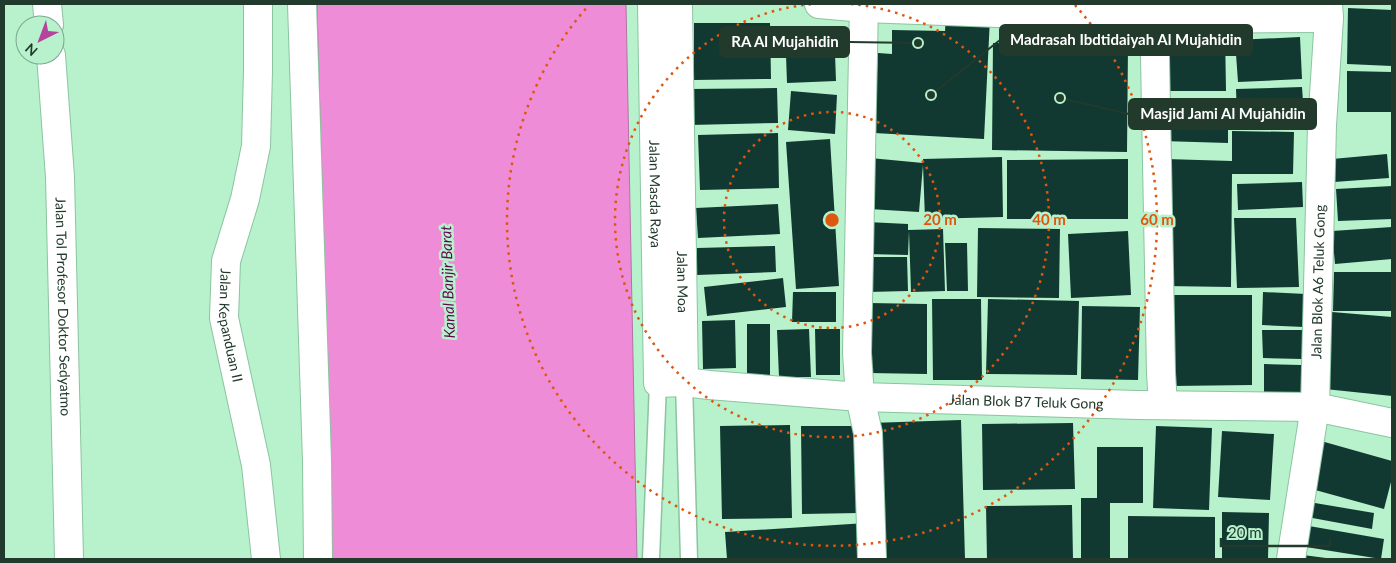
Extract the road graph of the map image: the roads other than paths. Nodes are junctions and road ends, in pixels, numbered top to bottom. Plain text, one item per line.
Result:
1 (258, 4) edge
2 (302, 4) edge
3 (652, 4) edge
4 (678, 4) edge
5 (819, 4) edge
6 (864, 6) edge
7 (1329, 11) edge
8 (1154, 12) edge
9 (52, 65) edge
10 (671, 382) junction
11 (860, 397) junction
12 (1163, 405) junction
13 (1315, 407) junction
14 (1392, 423) edge
15 (69, 559) edge
16 (266, 559) edge
17 (318, 559) edge
18 (651, 559) edge
19 (689, 559) edge
20 (872, 559) edge
21 (1292, 559) edge

1 - 16 main road, Jalan Kepanduan II
2 - 17 main road
3 - 10 main road, Jalan Masda Raya
4 - 10 main road, Jalan Moa
5 - 6 main road
6 - 8 main road
6 - 11 main road
7 - 8 main road
7 - 13 main road, Jalan Blok A6 Teluk Gong
8 - 12 main road
9 - 15 main road, Jalan Tol Profesor Doktor Sedyatmo
10 - 11 main road, Jalan Blok B7 Teluk Gong
10 - 18 lane, Jalan Moa
10 - 19 lane, Jalan Moa
11 - 12 main road, Jalan Blok B7 Teluk Gong
11 - 20 main road
12 - 13 main road, Jalan Blok B7 Teluk Gong
13 - 14 main road, Jalan Blok B7 Teluk Gong
13 - 21 main road, Jalan Blok A6 Teluk Gong

